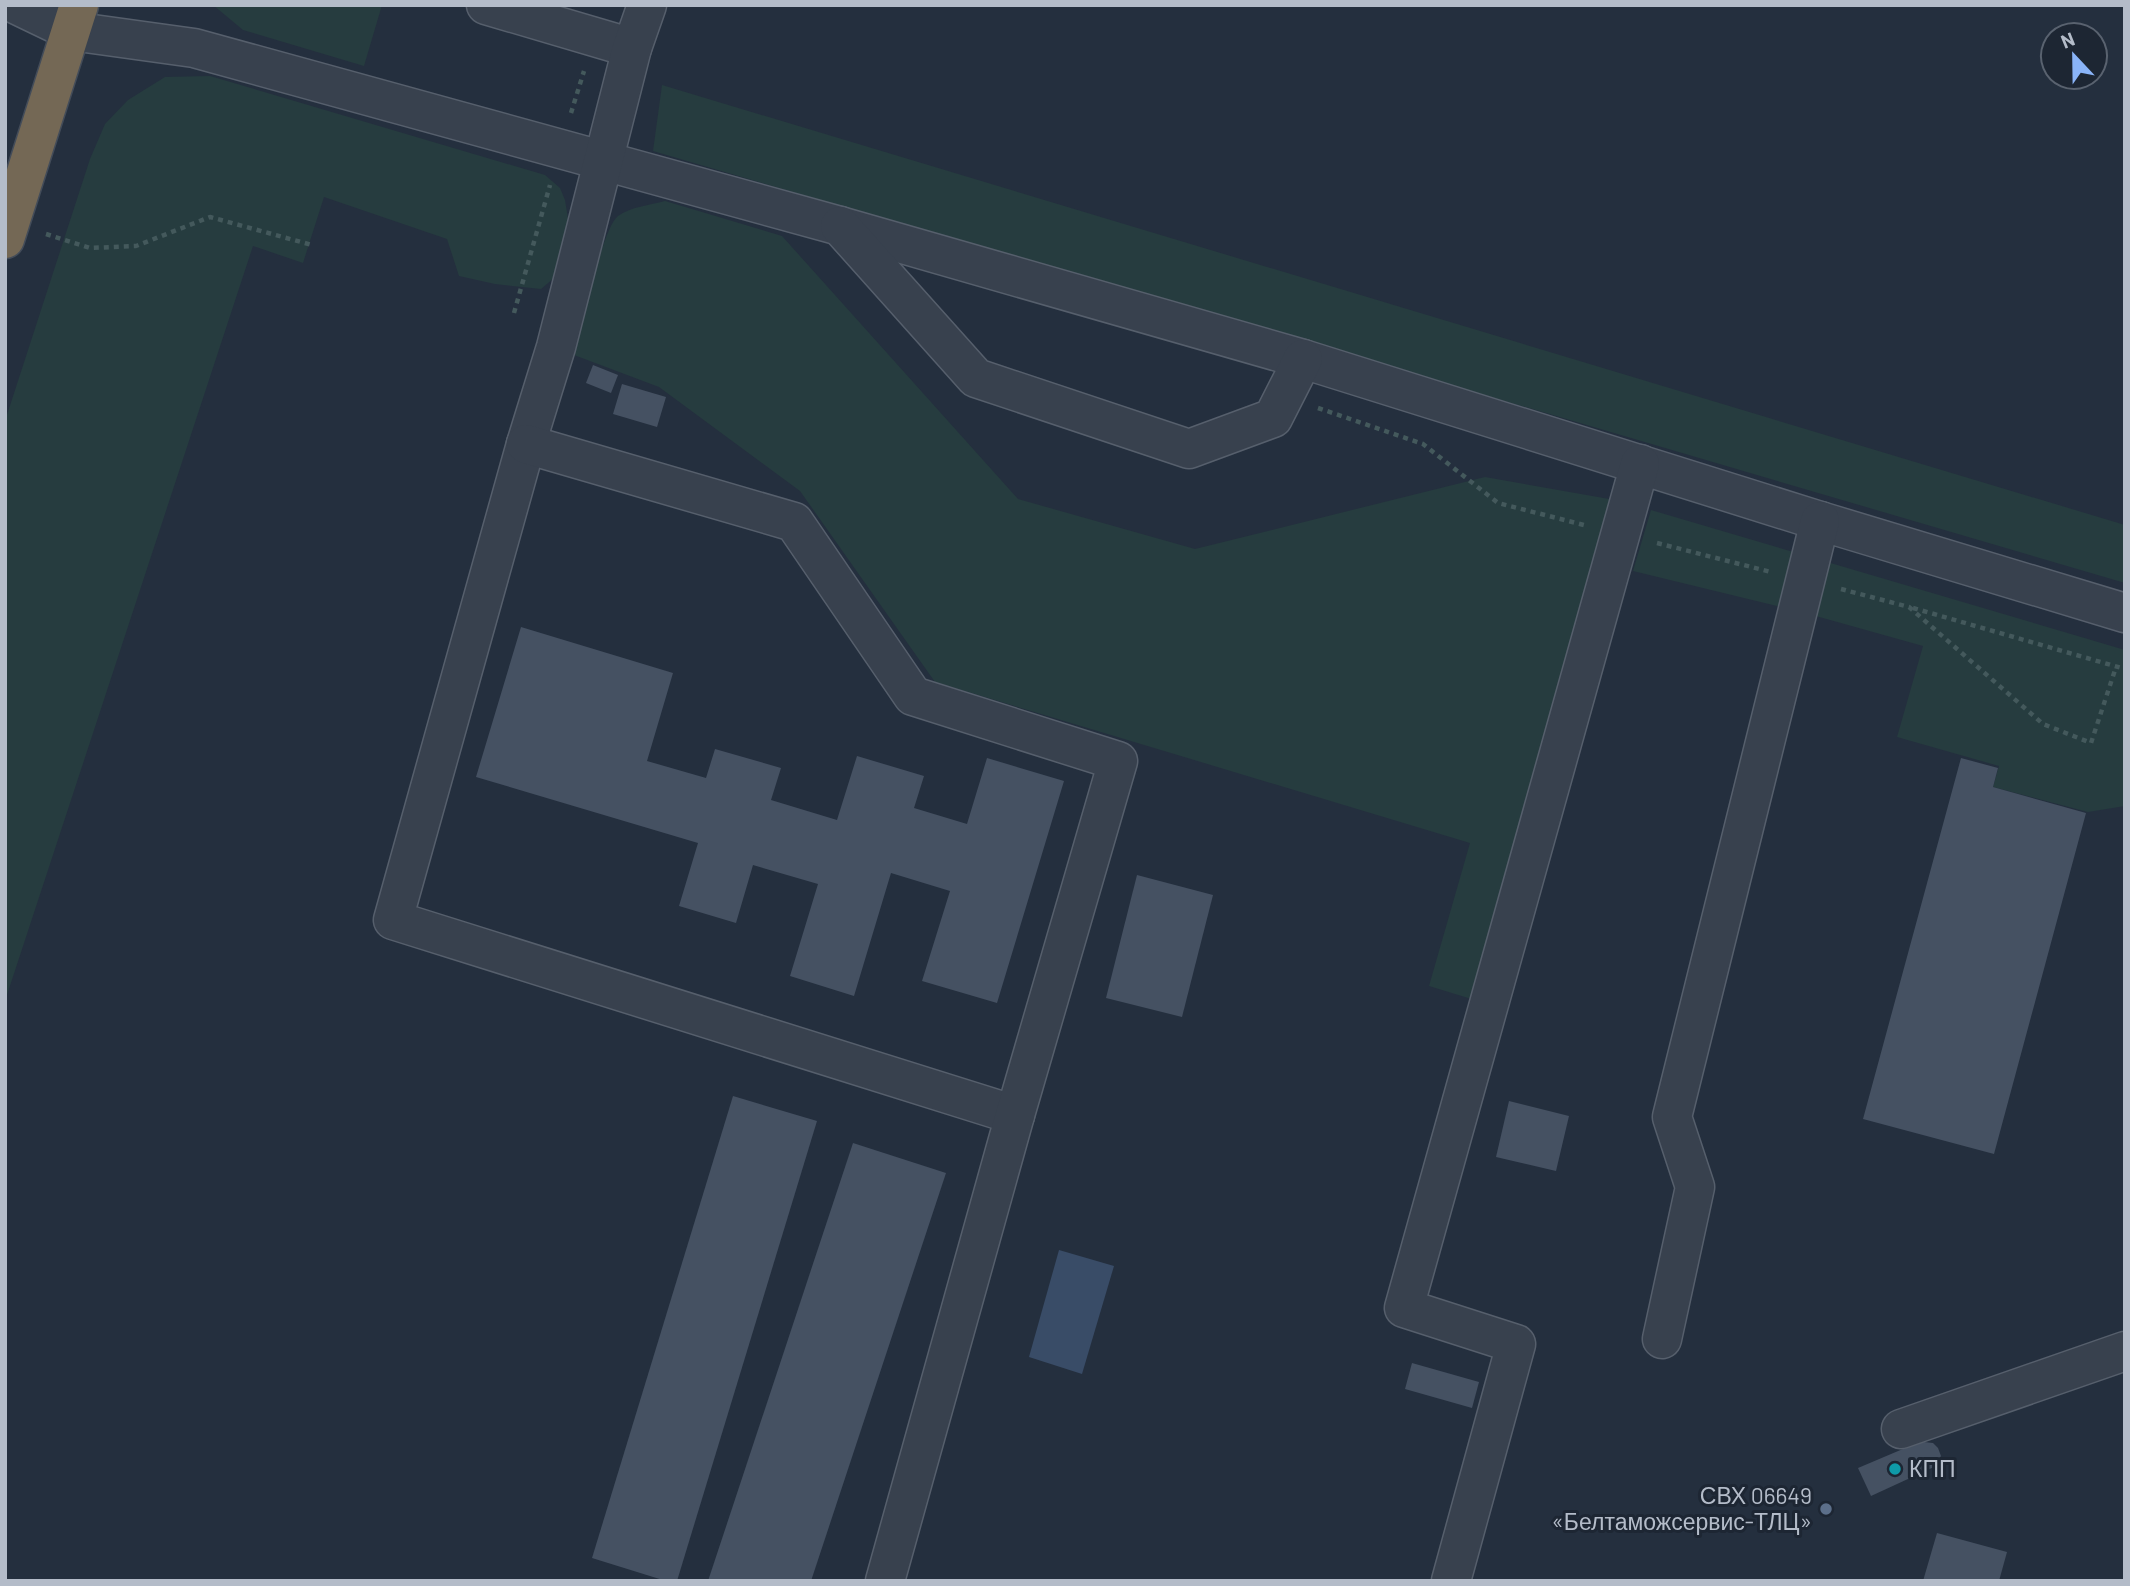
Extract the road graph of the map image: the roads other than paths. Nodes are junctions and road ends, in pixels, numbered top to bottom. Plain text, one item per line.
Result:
1 (17, 5) edge
2 (486, 5) edge
3 (647, 5) edge
4 (75, 18) edge
5 (632, 48) junction
6 (5, 146) edge
7 (604, 161) junction
8 (840, 226) junction
9 (8, 231) edge
10 (1303, 359) junction
11 (526, 444) junction
12 (1640, 464) junction
13 (1820, 521) junction
14 (2125, 613) edge
15 (1015, 1115) junction
16 (1662, 1339) dead end
17 (2125, 1351) edge
18 (1901, 1429) dead end
19 (886, 1581) edge
20 (1451, 1581) edge

1 - 4 street
2 - 5 street
3 - 5 street
4 - 7 street
4 - 9 highway
5 - 7 street
6 - 9 highway
7 - 8 street
7 - 11 street
8 - 10 street
8 - 10 street
10 - 12 street
11 - 15 street
11 - 15 street
12 - 13 street
12 - 20 street
13 - 14 street
13 - 16 street
15 - 19 street
17 - 18 street

